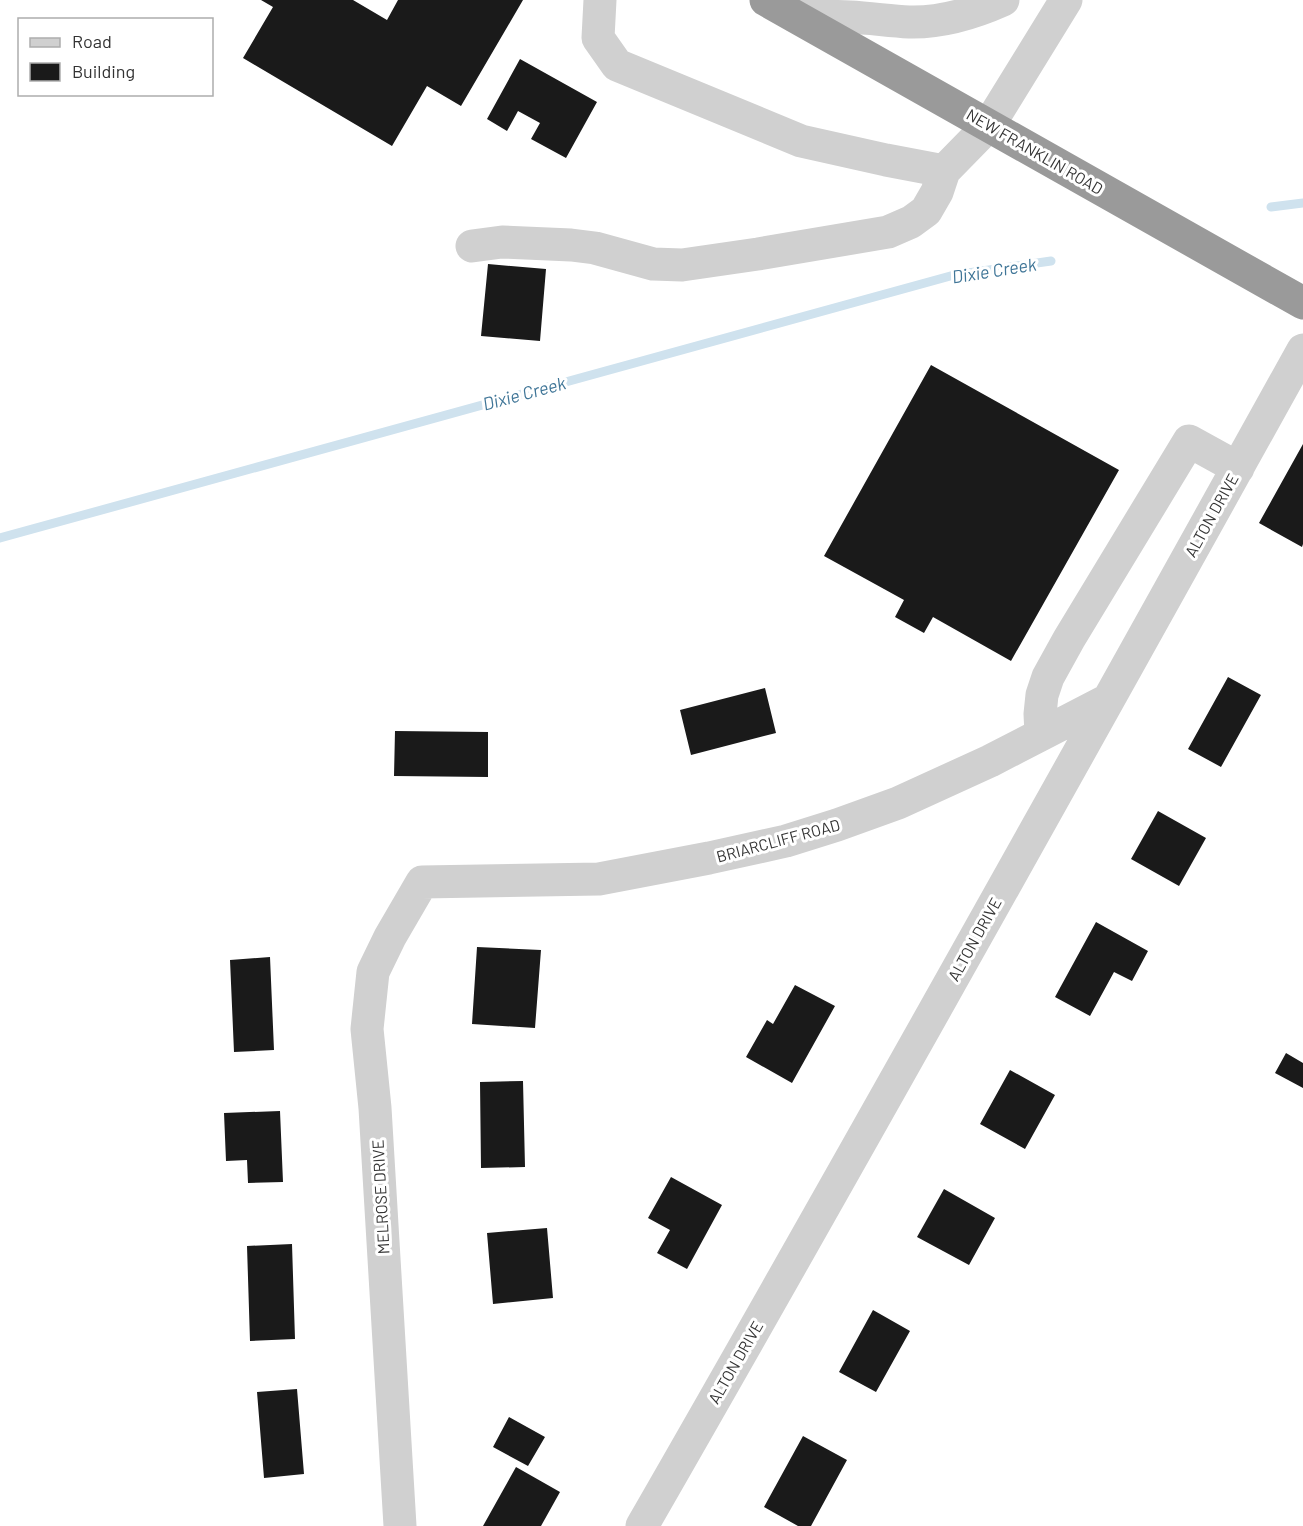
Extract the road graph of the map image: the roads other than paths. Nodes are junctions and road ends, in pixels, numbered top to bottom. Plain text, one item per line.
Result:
1 (600, 0) edge
2 (766, 0) edge
3 (1003, 0) edge
4 (1066, 0) edge
5 (795, 16) junction
6 (989, 125) junction
7 (944, 171) junction
8 (472, 246) dead end
9 (1303, 303) edge
10 (1303, 350) edge
11 (1238, 468) junction
12 (1108, 700) junction
13 (1041, 735) junction
14 (422, 882) joint
15 (400, 1526) edge
16 (642, 1526) edge

1 - 7 street
2 - 5 highway, NEW FRANKLIN ROAD
3 - 5 street
4 - 6 street
5 - 6 highway, NEW FRANKLIN ROAD
6 - 7 street
6 - 9 highway, NEW FRANKLIN ROAD
7 - 8 street
10 - 11 street, ALTON DRIVE
11 - 12 street, ALTON DRIVE
11 - 13 street
12 - 13 street, BRIARCLIFF ROAD
12 - 16 street, ALTON DRIVE
13 - 14 street, BRIARCLIFF ROAD
14 - 15 street, MELROSE DRIVE

